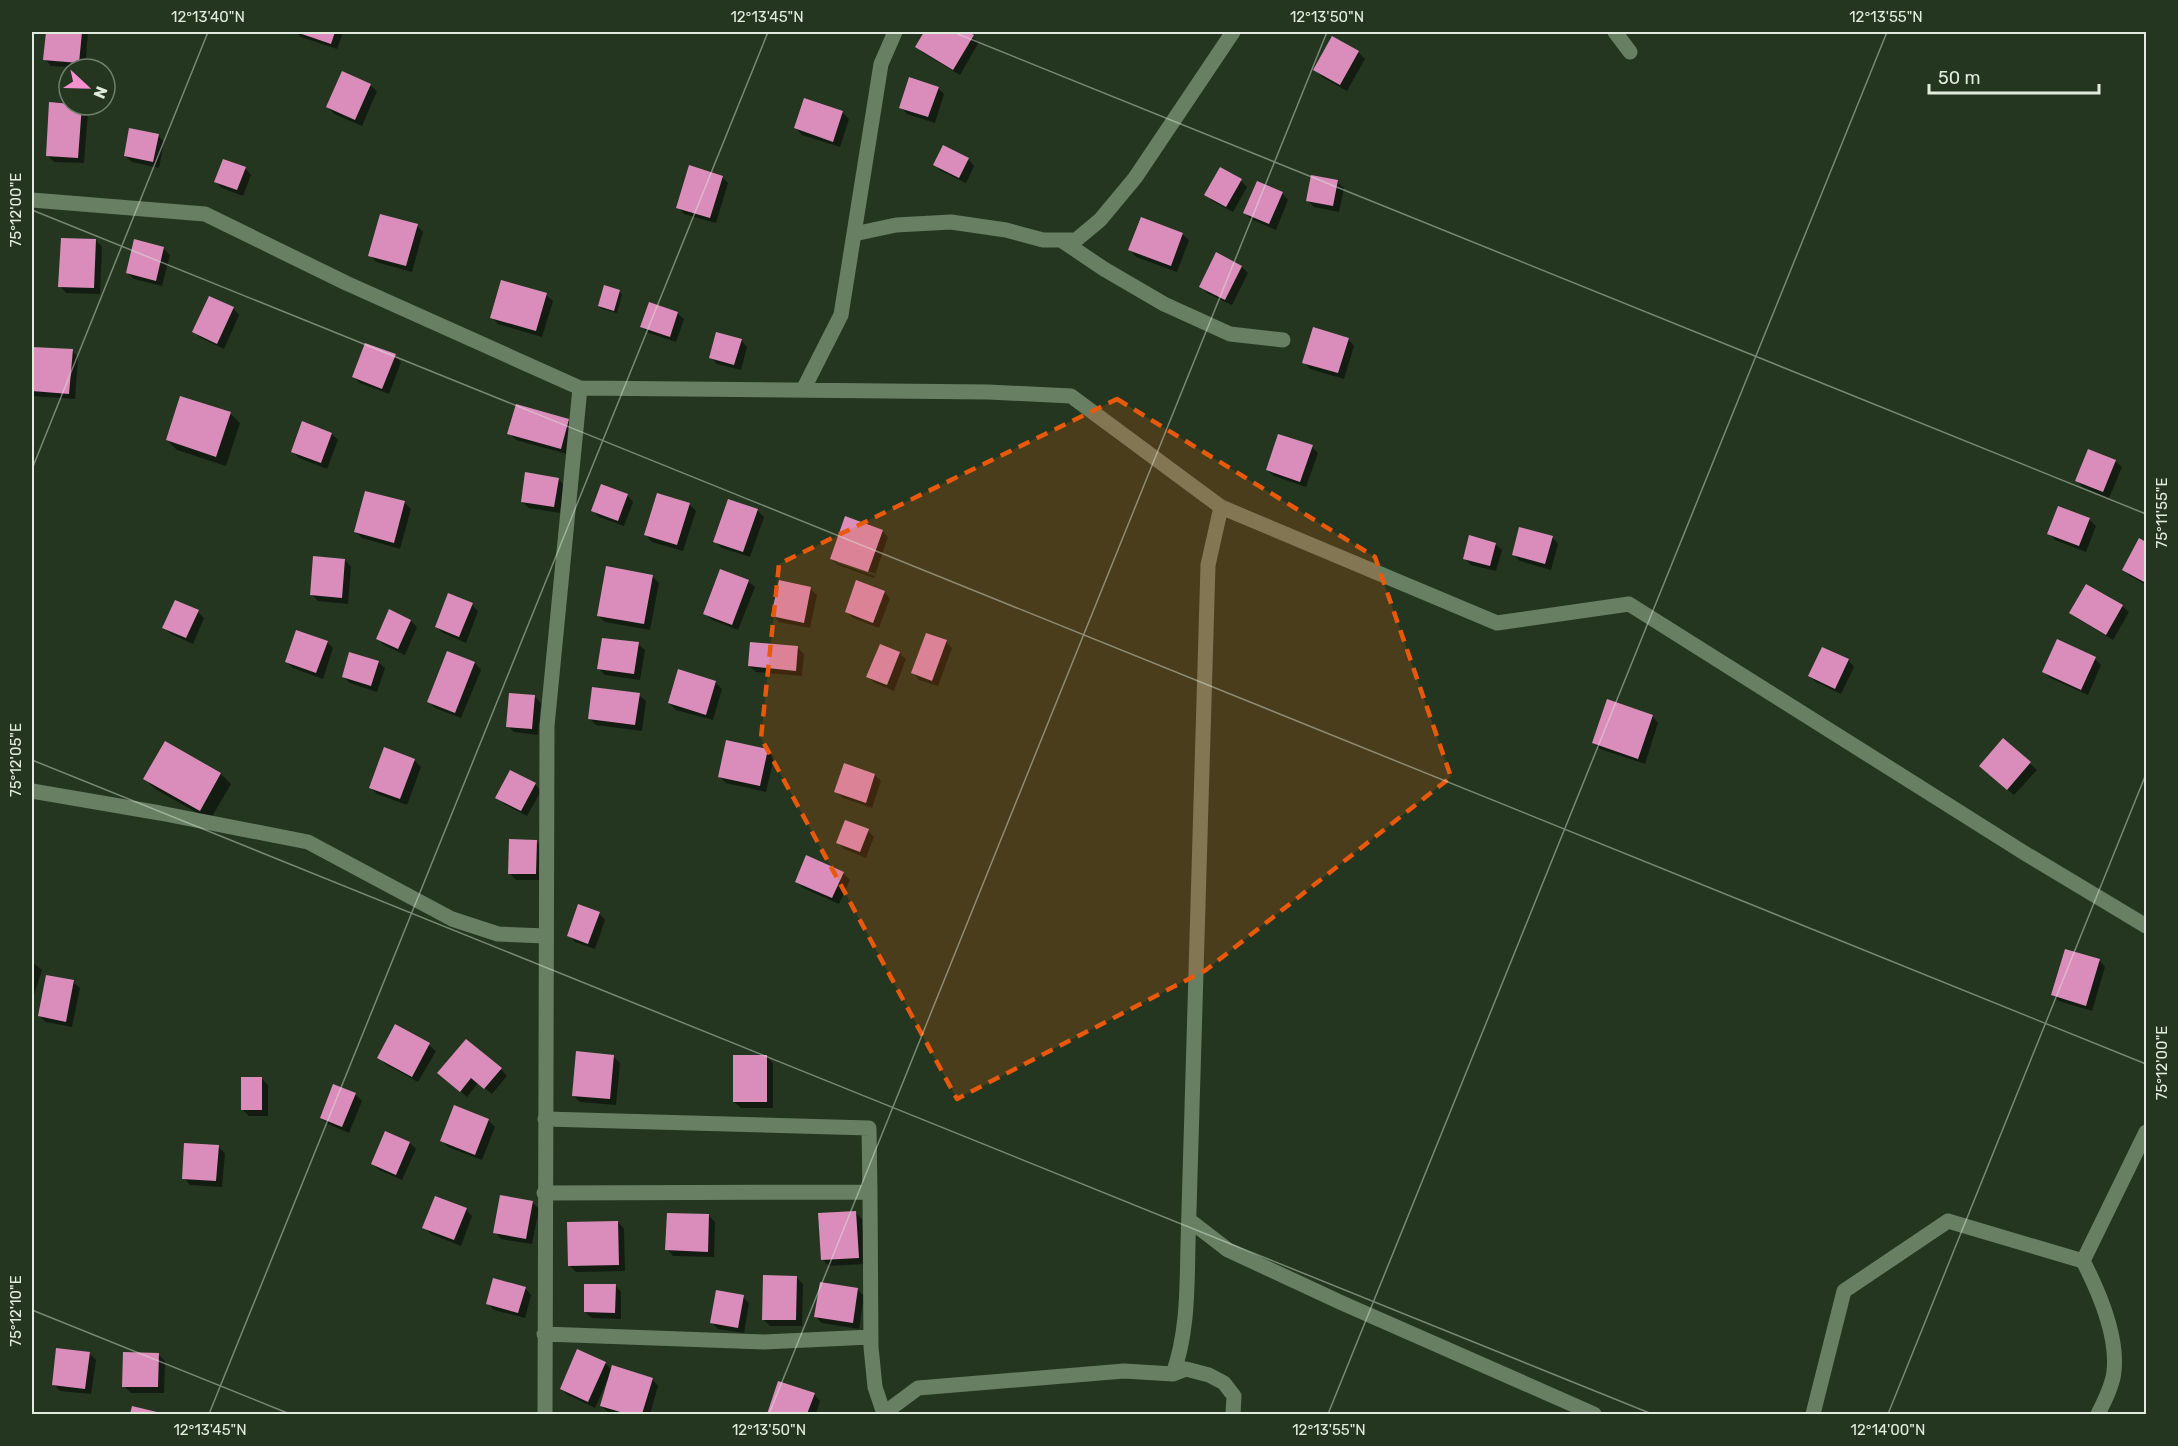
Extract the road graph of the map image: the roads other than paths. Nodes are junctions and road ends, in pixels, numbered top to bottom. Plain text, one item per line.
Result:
1 (896, 32) edge
2 (1233, 32) edge
3 (1615, 32) edge
4 (1630, 52) dead end
5 (32, 200) edge
6 (854, 234) junction
7 (1061, 240) junction
8 (1283, 340) dead end
9 (580, 388) junction
10 (803, 390) junction
11 (1221, 507) junction
12 (32, 791) edge
13 (2146, 926) edge
14 (546, 936) junction
15 (545, 1119) junction
16 (2146, 1132) edge
17 (870, 1192) junction
18 (544, 1193) junction
19 (1189, 1220) junction
20 (2083, 1261) junction
21 (544, 1334) junction
22 (871, 1337) junction
23 (1173, 1374) junction
24 (545, 1414) edge
25 (883, 1414) edge
26 (1233, 1414) edge
27 (1594, 1414) edge
28 (1814, 1414) edge
29 (2098, 1414) edge

1 - 6 street
2 - 7 street
3 - 4 street
5 - 9 street
6 - 7 street
6 - 10 street
7 - 8 street
9 - 10 street
9 - 14 street
10 - 11 street
11 - 13 street
11 - 19 street
12 - 14 street
14 - 15 street
15 - 17 street
15 - 18 street
16 - 20 street
17 - 18 street
17 - 22 street
18 - 21 street
19 - 23 street
19 - 27 street
20 - 28 street
20 - 29 street
21 - 22 street
21 - 24 street
22 - 25 street
23 - 25 street
23 - 26 street

